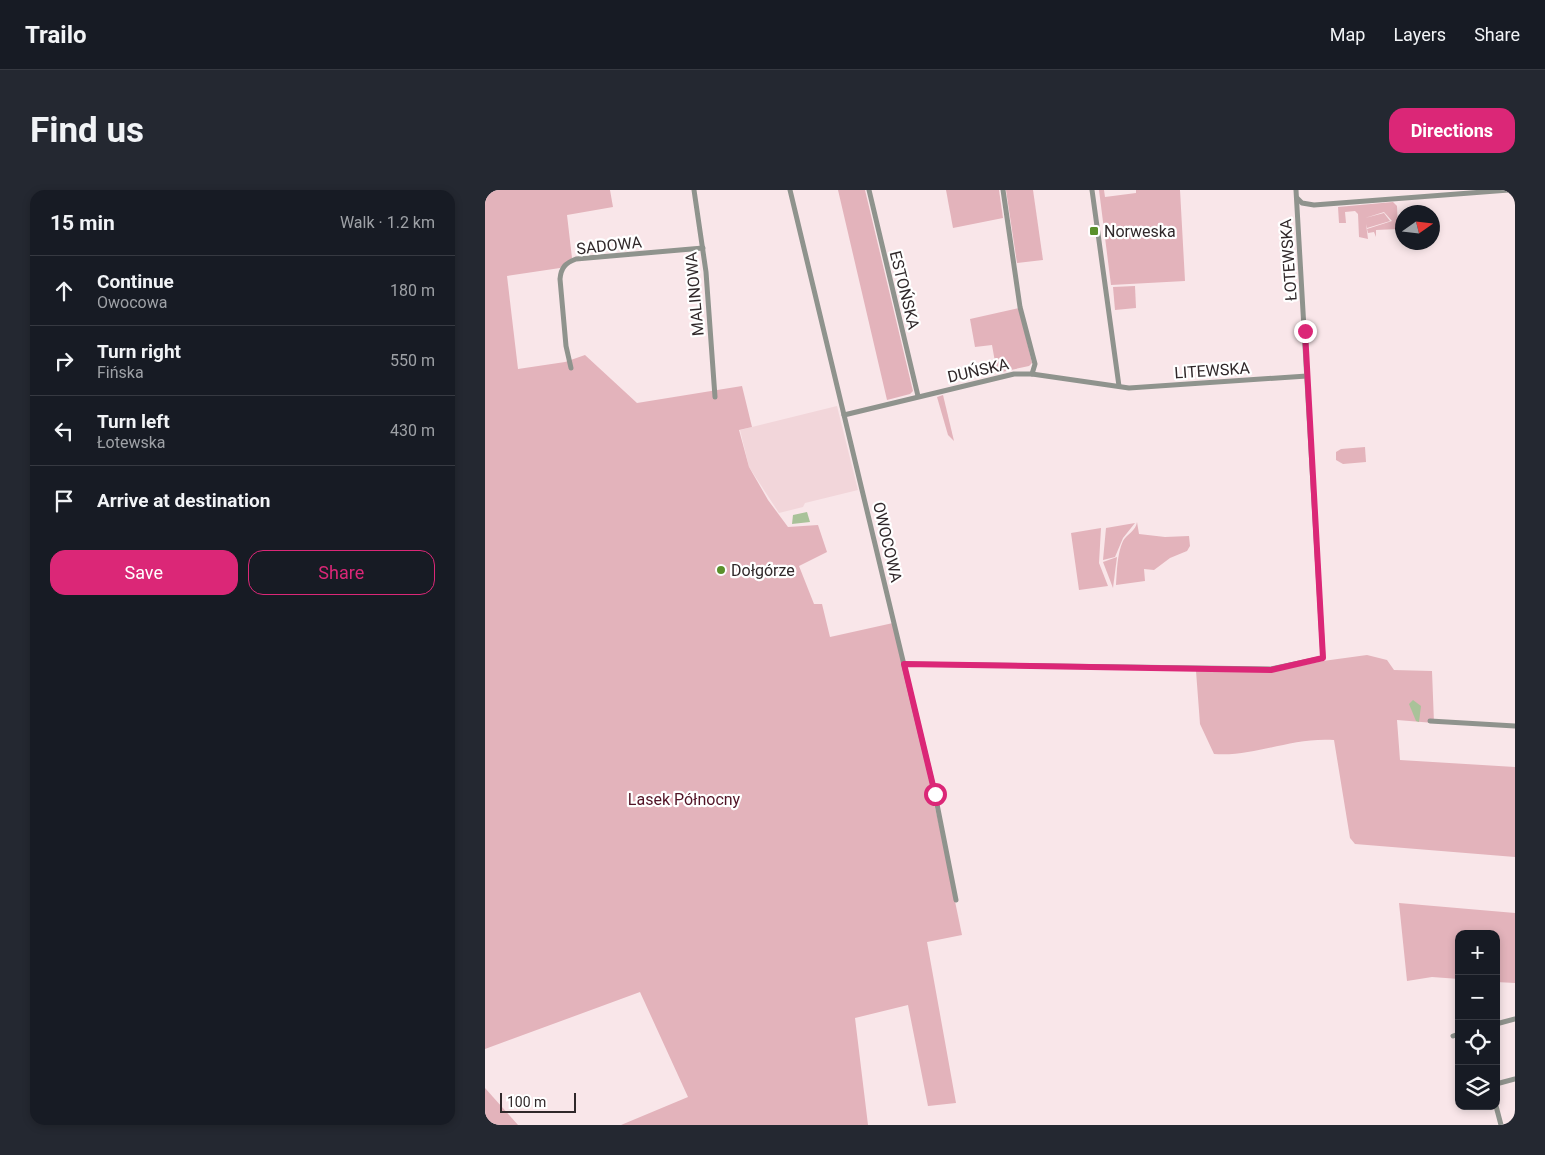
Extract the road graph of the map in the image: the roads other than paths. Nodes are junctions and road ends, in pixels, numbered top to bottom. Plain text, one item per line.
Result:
1 (694, 190) edge
2 (790, 190) edge
3 (869, 190) edge
4 (1003, 190) edge
5 (1092, 190) edge
6 (1296, 190) edge
7 (1509, 190) edge
8 (1296, 198) junction
9 (703, 248) junction
10 (571, 368) dead end
11 (1032, 374) junction
12 (1307, 376) junction
13 (1119, 386) junction
14 (918, 396) junction
15 (715, 397) dead end
16 (844, 415) junction
17 (904, 664) junction
18 (1430, 721) dead end
19 (1515, 726) edge
20 (956, 900) dead end
21 (1515, 1019) edge
22 (1500, 1023) edge
23 (1515, 1079) edge
24 (1500, 1083) edge
25 (1496, 1110) edge
26 (1501, 1125) edge

1 - 9 street, MALINOWA
2 - 16 street, OWOCOWA
3 - 14 street, ESTOŃSKA
4 - 11 street
5 - 13 street
6 - 8 street, ŁOTEWSKA
7 - 8 street
8 - 12 street, ŁOTEWSKA
9 - 10 street, SADOWA
9 - 15 street, MALINOWA
11 - 13 street, DUŃSKA
11 - 14 street, DUŃSKA
12 - 13 street, LITEWSKA
12 - 17 street, ŁOTEWSKA
14 - 16 street, DUŃSKA
16 - 17 street, OWOCOWA
17 - 20 street, OWOCOWA
18 - 19 street
21 - 22 street
23 - 24 street
25 - 26 street

